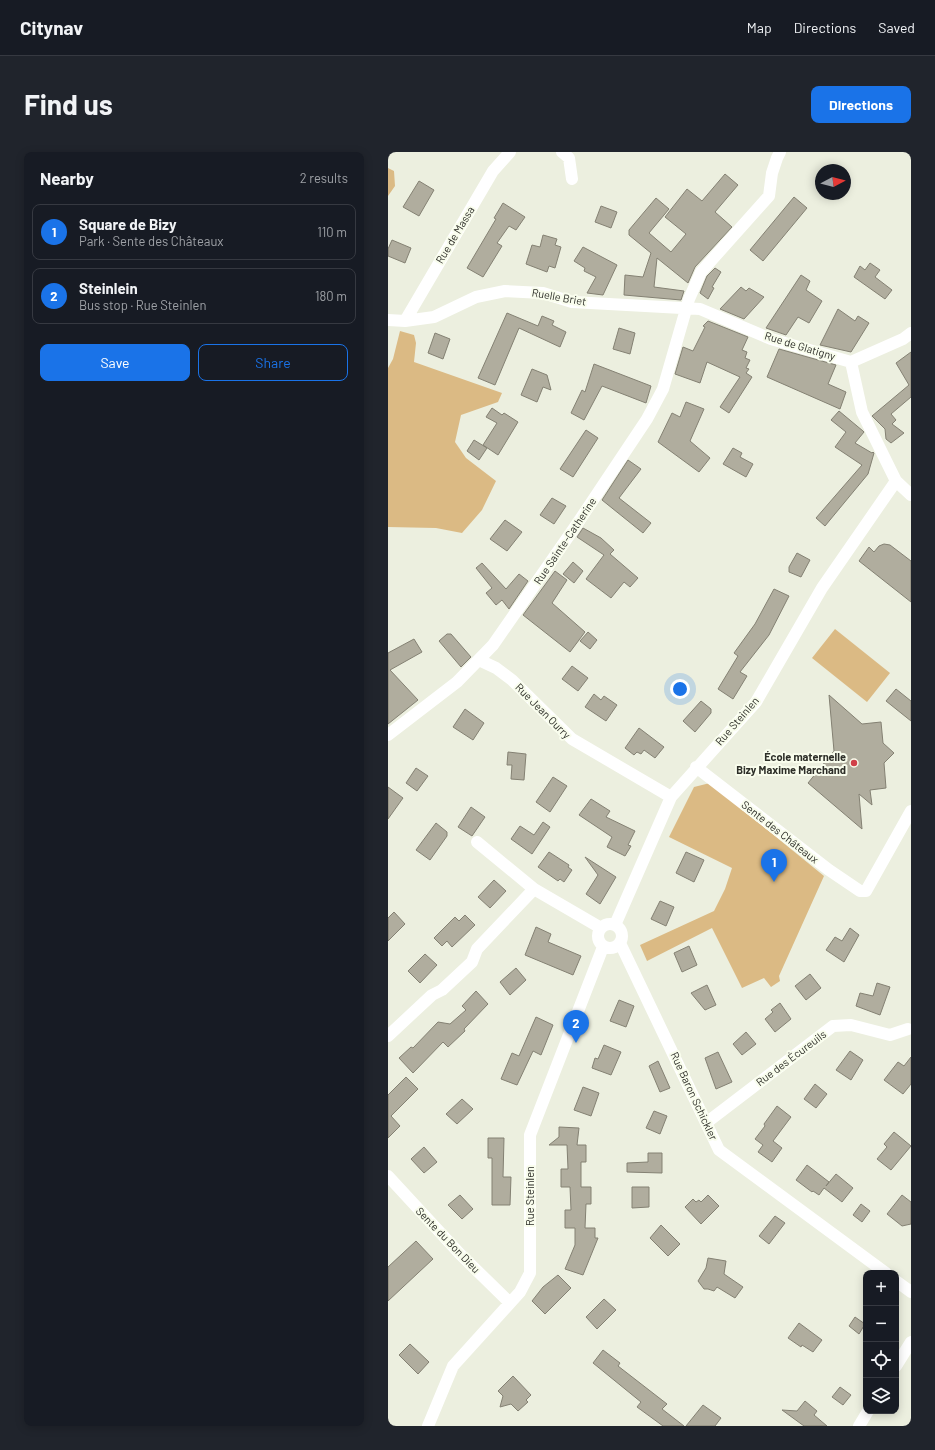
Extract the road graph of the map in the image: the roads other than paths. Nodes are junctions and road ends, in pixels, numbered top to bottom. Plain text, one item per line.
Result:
1 (510, 152) edge
2 (562, 152) edge
3 (780, 152) edge
4 (572, 179) dead end
5 (687, 309) junction
6 (388, 320) edge
7 (405, 321) junction
8 (911, 333) edge
9 (852, 362) junction
10 (896, 480) junction
11 (911, 495) edge
12 (479, 660) junction
13 (388, 735) edge
14 (696, 767) junction
15 (671, 797) junction
16 (911, 811) edge
17 (477, 842) dead end
18 (534, 889) junction
19 (615, 925) junction
20 (601, 928) junction
21 (620, 942) junction
22 (603, 947) junction
23 (908, 1029) dead end
24 (388, 1036) edge
25 (706, 1123) junction
26 (388, 1176) edge
27 (882, 1270) edge
28 (899, 1283) edge
29 (911, 1292) edge
30 (510, 1303) junction
31 (911, 1342) edge
32 (899, 1361) edge
33 (866, 1414) edge
34 (428, 1426) edge
35 (859, 1426) edge

1 - 7 street, Rue de Massa
2 - 4 street
3 - 5 street, Rue Sainte-Catherine
5 - 7 street, Ruelle Briet
5 - 9 street, Rue de Glatigny
5 - 12 street, Rue Sainte-Catherine
6 - 7 street, Ruelle Briet
8 - 9 street
9 - 10 street
10 - 11 street
10 - 14 street, Rue Steinlen
12 - 13 street, Rue Sainte-Catherine
12 - 15 street, Rue Jean Ourry
14 - 15 street, Rue Steinlen
14 - 16 street, Sente des Châteaux
15 - 19 street, Rue Steinlen
17 - 18 street
18 - 20 street
18 - 24 street
19 - 20 street
19 - 21 street
20 - 22 street
21 - 22 street
21 - 25 street, Rue Baron Schickler
22 - 30 street, Rue Steinlen
23 - 25 street, Rue des Écureuils
25 - 27 street, Rue Baron Schickler
26 - 30 street, Sente du Bon Dieu
28 - 29 street
30 - 34 street, Rue Steinlen
31 - 32 street
33 - 35 street

